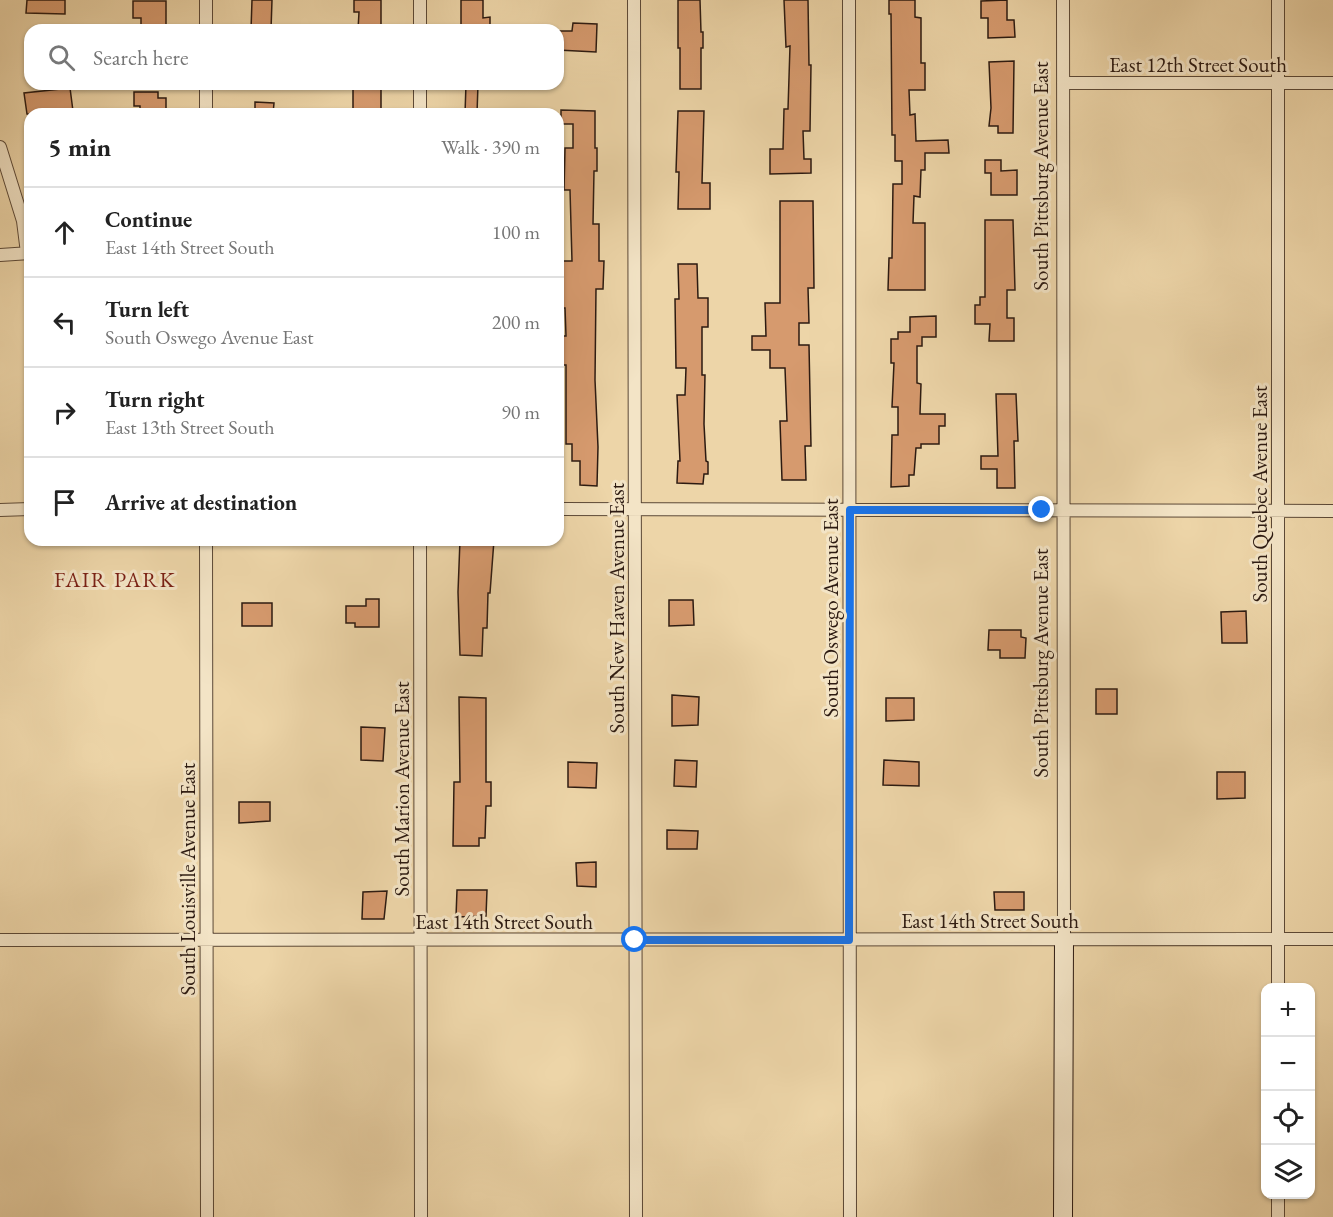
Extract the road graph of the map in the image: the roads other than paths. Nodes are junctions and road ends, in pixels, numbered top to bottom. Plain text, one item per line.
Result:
1 (206, 0) edge
2 (420, 0) edge
3 (634, 0) edge
4 (849, 0) edge
5 (1063, 0) edge
6 (1278, 0) edge
7 (206, 24) edge
8 (420, 24) edge
9 (1063, 83) junction
10 (1278, 83) junction
11 (1333, 83) edge
12 (206, 90) edge
13 (420, 90) edge
14 (206, 108) edge
15 (420, 108) edge
16 (0, 147) edge
17 (24, 226) edge
18 (24, 253) edge
19 (0, 255) edge
20 (24, 509) edge
21 (564, 509) edge
22 (636, 509) junction
23 (0, 510) edge
24 (850, 510) junction
25 (1062, 510) junction
26 (1279, 511) junction
27 (1333, 511) edge
28 (206, 546) edge
29 (420, 546) edge
30 (1278, 939) junction
31 (1333, 939) edge
32 (0, 940) edge
33 (635, 940) junction
34 (849, 940) junction
35 (1064, 940) junction
36 (206, 941) junction
37 (421, 941) junction
38 (1278, 983) edge
39 (1278, 1199) edge
40 (207, 1217) edge
41 (421, 1217) edge
42 (636, 1217) edge
43 (850, 1217) edge
44 (1063, 1217) edge
45 (1278, 1217) edge

1 - 7 street
2 - 8 street
3 - 22 street, South New Haven Avenue East
4 - 24 street, South Oswego Avenue East
5 - 9 street, South Pittsburg Avenue East
6 - 10 street, South Quebec Avenue East
9 - 10 street, East 12th Street South
9 - 25 street, South Pittsburg Avenue East
10 - 11 street, East 12th Street South
10 - 26 street, South Quebec Avenue East
12 - 14 street
13 - 15 street
16 - 17 street
18 - 19 street
20 - 23 street
21 - 22 street
22 - 24 street
22 - 33 street, South New Haven Avenue East
24 - 25 street
24 - 34 street, South Oswego Avenue East
25 - 26 street
25 - 35 street, South Pittsburg Avenue East
26 - 27 street
26 - 30 street, South Quebec Avenue East
28 - 36 street, South Louisville Avenue East
29 - 37 street, South Marion Avenue East
30 - 31 street, East 14th Street South
30 - 35 street, East 14th Street South
30 - 38 street, South Quebec Avenue East
32 - 36 street, East 14th Street South
33 - 34 street, East 14th Street South
33 - 37 street, East 14th Street South
33 - 42 street, South New Haven Avenue East
34 - 35 street, East 14th Street South
34 - 43 street, South Oswego Avenue East
35 - 44 street, South Pittsburg Avenue East
36 - 37 street, East 14th Street South
36 - 40 street, South Louisville Avenue East
37 - 41 street, South Marion Avenue East
39 - 45 street

